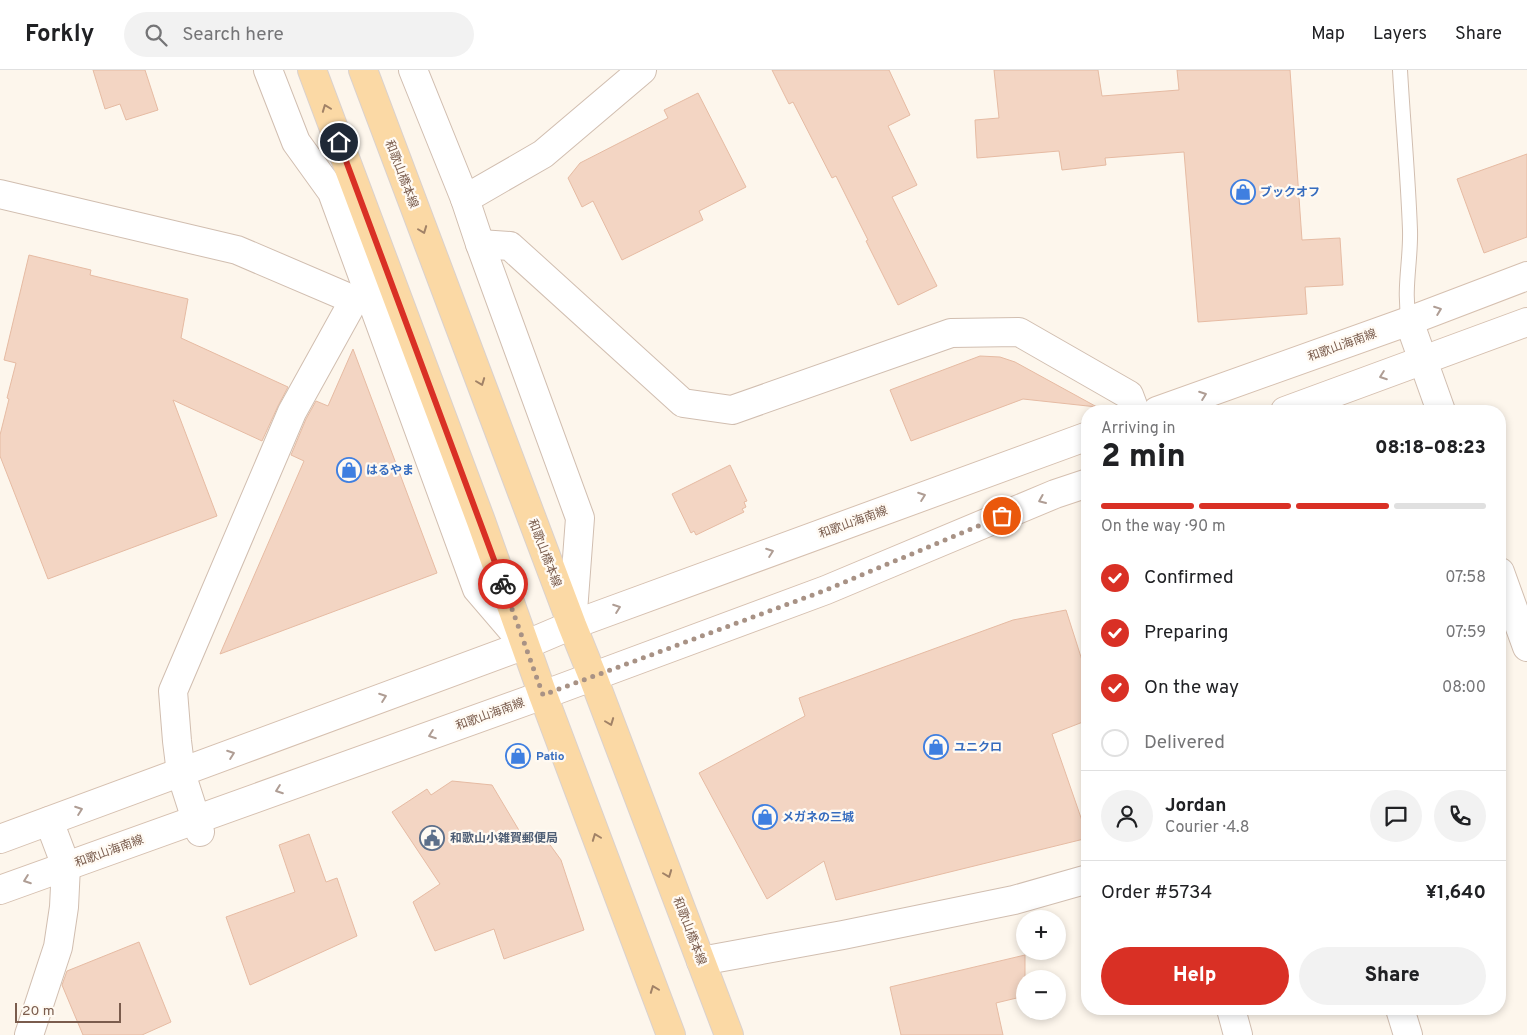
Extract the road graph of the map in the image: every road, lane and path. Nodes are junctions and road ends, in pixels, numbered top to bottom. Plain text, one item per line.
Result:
1 (268, 70) edge
2 (312, 70) edge
3 (363, 70) edge
4 (413, 70) edge
5 (642, 70) edge
6 (1400, 70) edge
7 (0, 194) edge
8 (465, 199) junction
9 (480, 244) junction
10 (1527, 276) edge
11 (362, 296) junction
12 (1409, 321) junction
13 (1527, 322) edge
14 (1423, 361) junction
15 (1133, 405) edge
16 (1174, 405) edge
17 (1302, 405) edge
18 (1439, 405) edge
19 (1081, 439) edge
20 (1081, 485) edge
21 (1506, 589) edge
22 (572, 625) junction
23 (525, 645) junction
24 (1527, 647) edge
25 (593, 677) junction
26 (543, 695) junction
27 (181, 773) junction
28 (49, 821) junction
29 (198, 826) junction
30 (0, 839) edge
31 (66, 866) junction
32 (1081, 881) edge
33 (0, 890) edge
34 (702, 961) junction
35 (1232, 1015) edge
36 (1402, 1015) edge
37 (29, 1035) edge
38 (671, 1035) edge
39 (729, 1035) edge
40 (1238, 1035) edge
41 (1408, 1035) edge

1 - 11 street
23 -> 2 main road
3 -> 22 main road, 和歌山橋本線
4 - 8 street
5 - 8 street
6 - 12 lane
7 - 11 street
8 - 9 street
9 - 15 street
9 - 22 street
12 -> 10 street, 和歌山海南線
11 - 23 street
11 - 27 street
12 - 14 street
16 -> 12 street, 和歌山海南線
13 - 14 street
14 -> 17 street
14 - 18 street
22 -> 19 street, 和歌山海南線
20 -> 25 street, 和歌山海南線
21 - 24 street
22 - 23 street, 和歌山海南線
22 - 25 main road, 和歌山橋本線
23 - 26 main road
27 -> 23 street, 和歌山海南線
25 - 26 street, 和歌山海南線
25 -> 34 main road, 和歌山橋本線
26 -> 29 street, 和歌山海南線
38 -> 26 main road
28 -> 27 street, 和歌山海南線
27 - 29 street
28 - 30 street, 和歌山海南線
28 - 31 street
29 - 31 street, 和歌山海南線
31 -> 33 street, 和歌山海南線
31 - 37 street
32 - 34 street
34 - 39 main road, 和歌山橋本線
35 - 40 street
36 - 41 street

